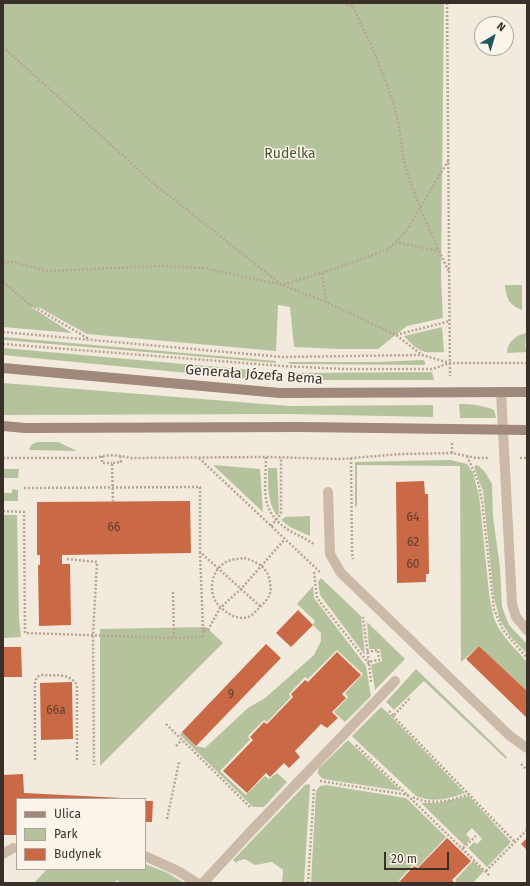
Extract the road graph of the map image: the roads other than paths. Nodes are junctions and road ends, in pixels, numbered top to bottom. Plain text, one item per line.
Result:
1 (3, 368) edge
2 (501, 392) junction
3 (527, 392) edge
4 (3, 426) edge
5 (25, 428) junction
6 (3, 430) edge
7 (527, 430) edge
8 (503, 431) junction
9 (328, 492) dead end
10 (527, 630) edge
11 (395, 681) dead end
12 (527, 748) edge
13 (12, 848) dead end
14 (3, 854) edge
15 (146, 856) edge
16 (197, 883) edge
17 (203, 883) edge

1 - 2 main road, Generała Józefa Bema
2 - 3 main road, Generała Józefa Bema
2 - 8 street
4 - 5 main road
5 - 6 main road
5 - 8 main road
7 - 8 main road
8 - 10 street
9 - 12 street
11 - 17 street
13 - 14 street
15 - 16 street

